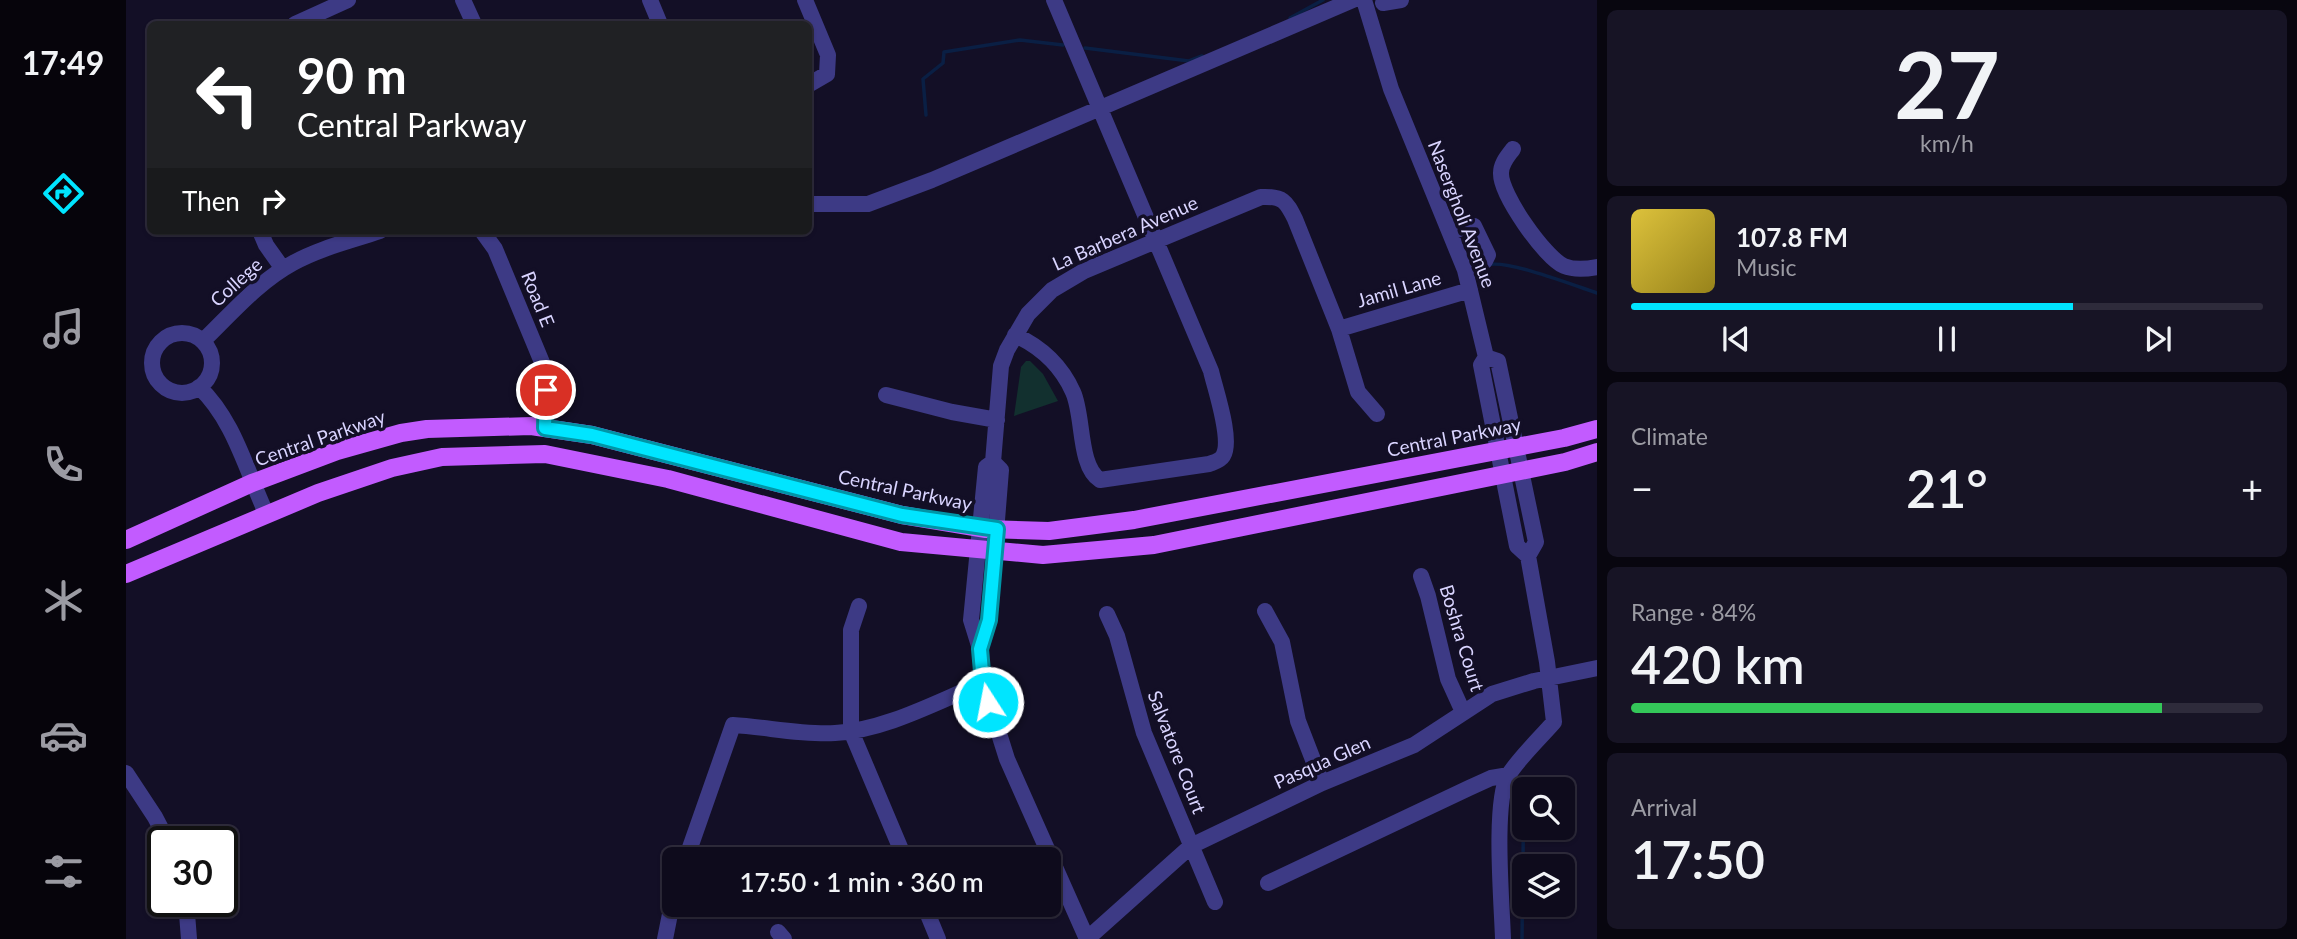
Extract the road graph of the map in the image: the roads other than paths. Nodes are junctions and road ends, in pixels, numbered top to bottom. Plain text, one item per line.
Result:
1 (348, 0) edge
2 (463, 0) edge
3 (650, 0) edge
4 (805, 0) edge
5 (1054, 0) edge
6 (1353, 0) edge
7 (1364, 0) edge
8 (1401, 0) edge
9 (1383, 3) dead end
10 (302, 21) edge
11 (473, 21) edge
12 (659, 21) edge
13 (812, 83) edge
14 (1100, 109) junction
15 (1513, 149) dead end
16 (812, 204) edge
17 (1450, 233) junction
18 (262, 235) edge
19 (367, 235) edge
20 (485, 235) edge
21 (1155, 240) junction
22 (1597, 267) edge
23 (283, 269) junction
24 (1465, 270) junction
25 (1470, 290) junction
26 (1339, 329) junction
27 (1015, 335) junction
28 (203, 341) junction
29 (1486, 357) junction
30 (199, 387) junction
31 (886, 395) dead end
32 (1377, 414) dead end
33 (997, 421) junction
34 (545, 428) junction
35 (1597, 429) edge
36 (1517, 446) junction
37 (1499, 450) junction
38 (1597, 452) edge
39 (1522, 471) junction
40 (1504, 474) junction
41 (252, 483) junction
42 (266, 513) junction
43 (126, 540) edge
44 (987, 541) junction
45 (1528, 556) junction
46 (126, 574) edge
47 (1421, 576) dead end
48 (859, 606) dead end
49 (1265, 611) dead end
50 (1107, 614) dead end
51 (1597, 668) edge
52 (1548, 678) junction
53 (983, 683) junction
54 (1463, 712) junction
55 (851, 731) junction
56 (126, 773) edge
57 (1509, 775) junction
58 (1322, 783) junction
59 (160, 826) edge
60 (1191, 846) junction
61 (690, 847) edge
62 (900, 847) edge
63 (1268, 883) dead end
64 (1215, 902) dead end
65 (187, 917) edge
66 (669, 917) edge
67 (929, 917) edge
68 (189, 939) edge
69 (665, 939) edge
70 (938, 939) edge
71 (1087, 939) edge
72 (1503, 939) edge

1 - 10 street
2 - 11 street
3 - 12 street
4 - 13 street
5 - 14 street
6 - 14 street
7 - 17 street, Nasergholi Avenue
8 - 9 street
14 - 16 street
14 - 21 street
15 - 22 street
17 - 24 street, Nasergholi Avenue
17 - 24 street
18 - 23 street
19 - 23 street, College
20 - 34 street, Road E
21 - 26 street, La Barbera Avenue
21 - 27 street, La Barbera Avenue
21 - 27 street
23 - 28 street, College
24 - 25 street, Nasergholi Avenue
25 - 26 street, Jamil Lane
25 - 29 street, Nasergholi Avenue
26 - 32 street
27 - 33 street, La Barbera Avenue
28 - 30 street
28 - 30 street
29 - 36 street, Nasergholi Avenue
29 - 37 street, Nasergholi Avenue
30 - 41 street, Central Parkway
31 - 33 street
33 - 44 street, La Barbera Avenue
34 - 41 main road, Central Parkway
34 - 44 main road, Central Parkway
35 - 36 main road, Central Parkway
36 - 37 main road, Central Parkway
36 - 39 street, Nasergholi Avenue
37 - 40 street, Nasergholi Avenue
37 - 44 main road, Central Parkway
38 - 39 main road, Central Parkway
39 - 40 main road, Central Parkway
39 - 45 street, Nasergholi Avenue
40 - 44 main road, Central Parkway
40 - 45 street, Nasergholi Avenue
41 - 42 street, Central Parkway
41 - 43 main road, Central Parkway
42 - 44 main road, Central Parkway
42 - 46 main road, Central Parkway
44 - 53 street, La Barbera Avenue
45 - 52 street, Nasergholi Avenue
47 - 54 street, Boshra Court
48 - 55 street
49 - 58 street
50 - 60 street, Salvatore Court
51 - 52 street, Pasqua Glen
52 - 54 street, Pasqua Glen
52 - 57 street, Nasergholi Avenue
53 - 55 street
53 - 71 street, La Barbera Avenue
54 - 58 street, Pasqua Glen
55 - 61 street
55 - 62 street
56 - 59 street
57 - 63 street
57 - 72 street
58 - 60 street, Pasqua Glen
60 - 64 street, Salvatore Court
60 - 71 street, Pasqua Glen
65 - 68 street
66 - 69 street
67 - 70 street

